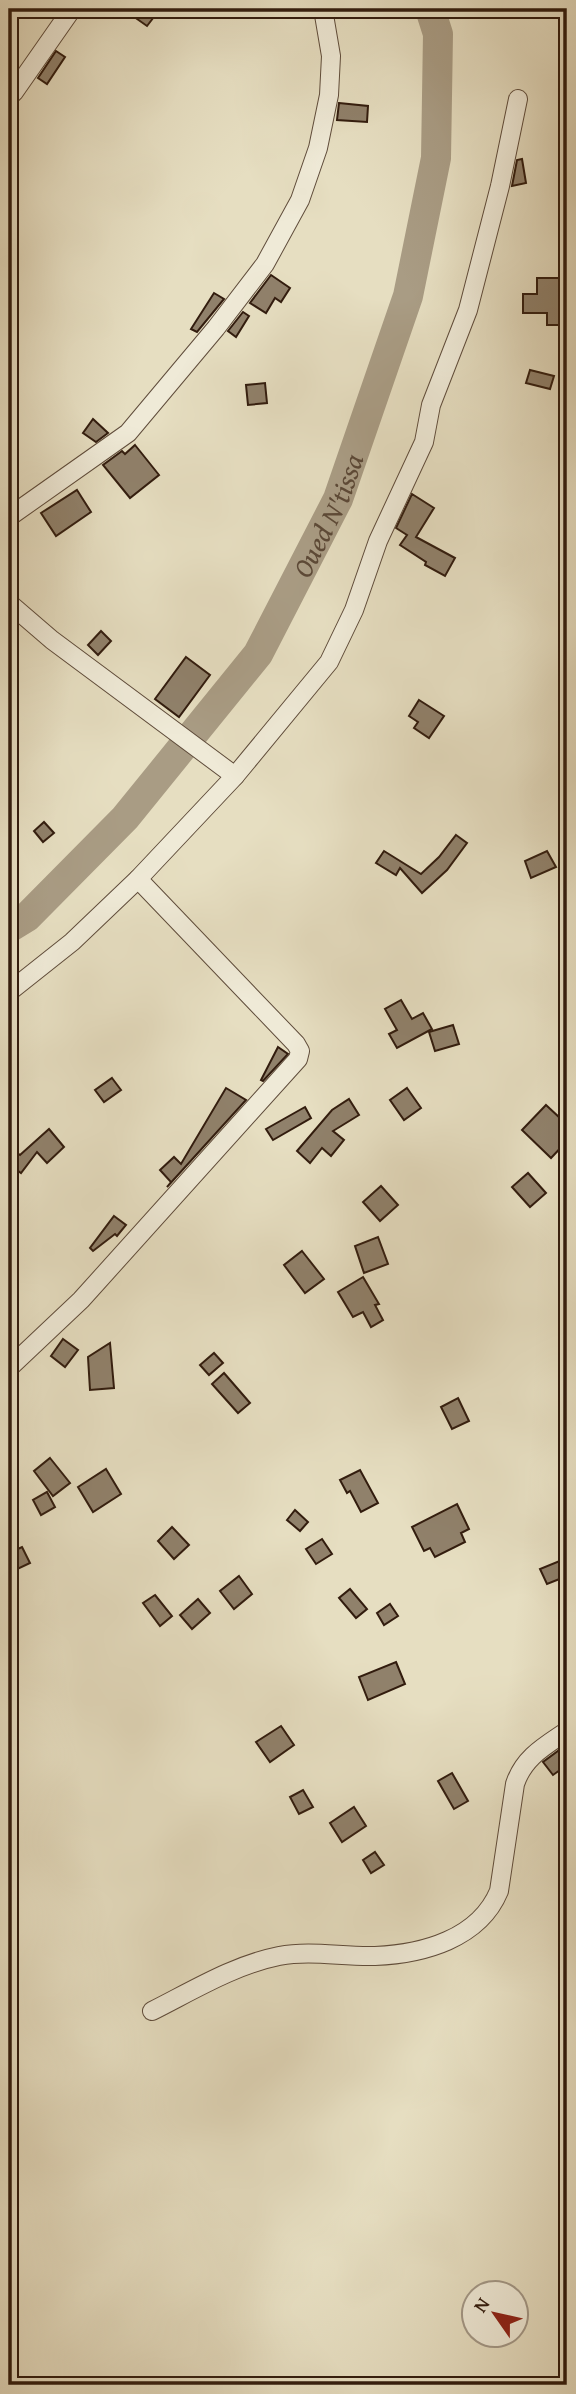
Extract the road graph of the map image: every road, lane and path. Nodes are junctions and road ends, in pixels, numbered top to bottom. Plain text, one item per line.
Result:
1 (72, 9) edge
2 (323, 9) edge
3 (9, 97) edge
4 (518, 99) dead end
5 (9, 517) edge
6 (9, 603) edge
7 (235, 776) junction
8 (138, 879) junction
9 (9, 992) edge
10 (9, 1368) edge
11 (567, 1731) edge
12 (152, 2011) dead end

1 - 3 street
2 - 5 street
4 - 7 street
6 - 7 street
7 - 8 street
8 - 9 street
8 - 10 street
11 - 12 street

